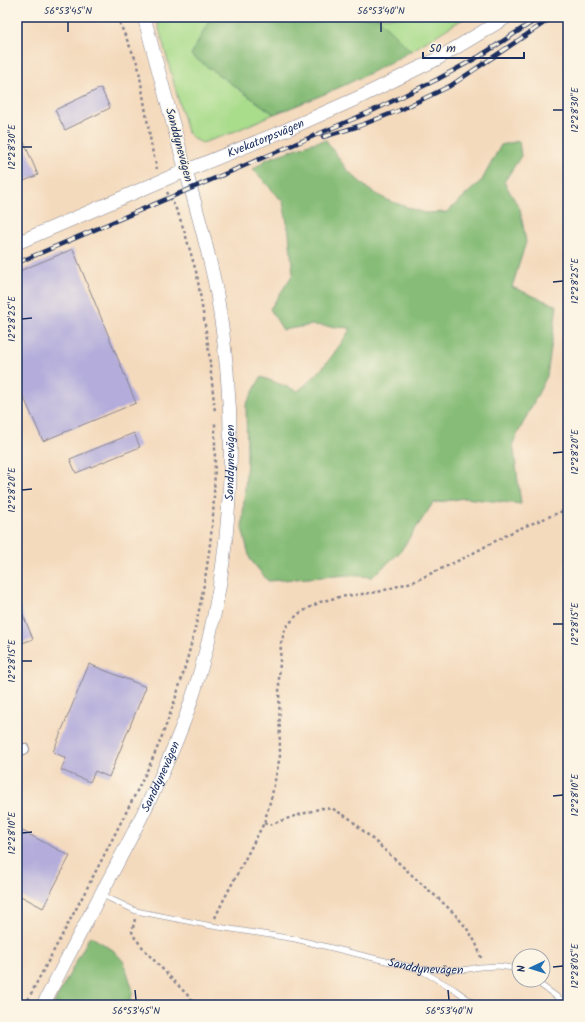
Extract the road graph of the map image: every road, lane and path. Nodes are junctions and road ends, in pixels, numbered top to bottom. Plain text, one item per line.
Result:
1 (144, 17) edge
2 (507, 17) edge
3 (186, 171) junction
4 (17, 243) edge
5 (208, 344) dead end
6 (568, 509) edge
7 (264, 823) junction
8 (101, 895) junction
9 (136, 911) junction
10 (212, 926) junction
11 (480, 967) junction
12 (511, 968) edge
13 (419, 969) junction
14 (545, 988) edge
15 (25, 1005) edge
16 (43, 1005) edge
17 (197, 1005) edge
18 (476, 1005) edge
19 (568, 1005) edge

1 - 3 street, Sanddynevägen
2 - 3 street, Kvekatorpsvägen
3 - 4 street, Kvekatorpsvägen
3 - 8 street, Sanddynevägen
5 - 15 path
6 - 7 path
7 - 10 path
7 - 11 path
8 - 9 lane, Sanddynevägen
8 - 16 street, Sanddynevägen
9 - 10 lane, Sanddynevägen
9 - 17 path
10 - 13 lane, Sanddynevägen
11 - 12 lane, Sanddynevägen
11 - 13 lane, Sanddynevägen
13 - 18 lane
14 - 19 lane

